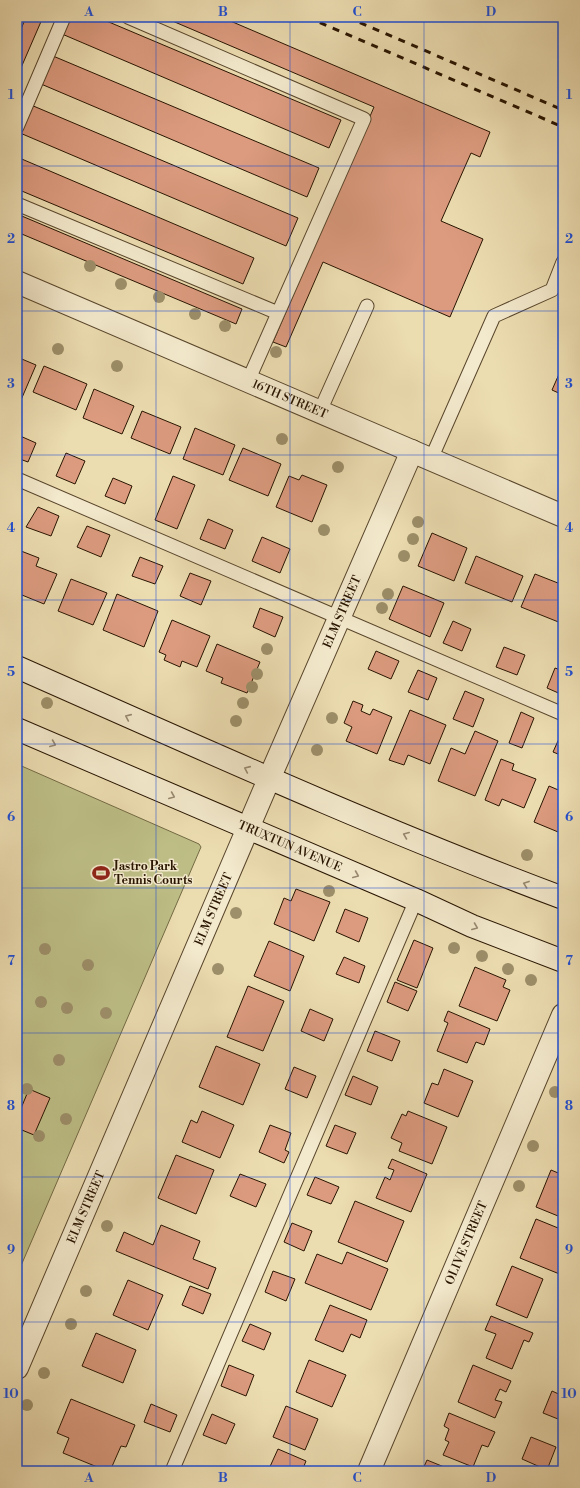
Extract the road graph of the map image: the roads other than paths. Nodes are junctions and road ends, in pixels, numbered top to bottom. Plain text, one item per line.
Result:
1 (64, 17) edge
2 (128, 17) edge
3 (17, 126) edge
4 (17, 204) edge
5 (563, 262) edge
6 (17, 282) edge
7 (367, 306) dead end
8 (278, 313) junction
9 (248, 381) junction
10 (320, 412) junction
11 (421, 455) junction
12 (17, 479) edge
13 (563, 516) edge
14 (339, 618) junction
15 (17, 667) edge
16 (563, 714) edge
17 (17, 729) edge
18 (269, 779) junction
19 (248, 828) junction
20 (563, 898) edge
21 (416, 900) junction
22 (563, 961) edge
23 (563, 1015) edge
24 (17, 1368) edge
25 (172, 1471) edge
26 (368, 1471) edge

1 - 3 lane
2 - 8 lane
4 - 8 lane
5 - 11 lane
6 - 9 street, 16TH STREET
7 - 10 lane
8 - 9 lane
9 - 10 street, 16TH STREET
10 - 11 street, 16TH STREET
11 - 13 street, 16TH STREET
11 - 14 street, ELM STREET
12 - 14 lane
14 - 16 lane
14 - 18 street, ELM STREET
18 -> 15 street
17 -> 19 street, TRUXTUN AVENUE
18 - 19 street, ELM STREET
20 -> 18 street
19 -> 21 street, TRUXTUN AVENUE
19 - 24 street, ELM STREET
21 -> 22 street, TRUXTUN AVENUE
21 - 25 lane
23 - 26 street, OLIVE STREET

